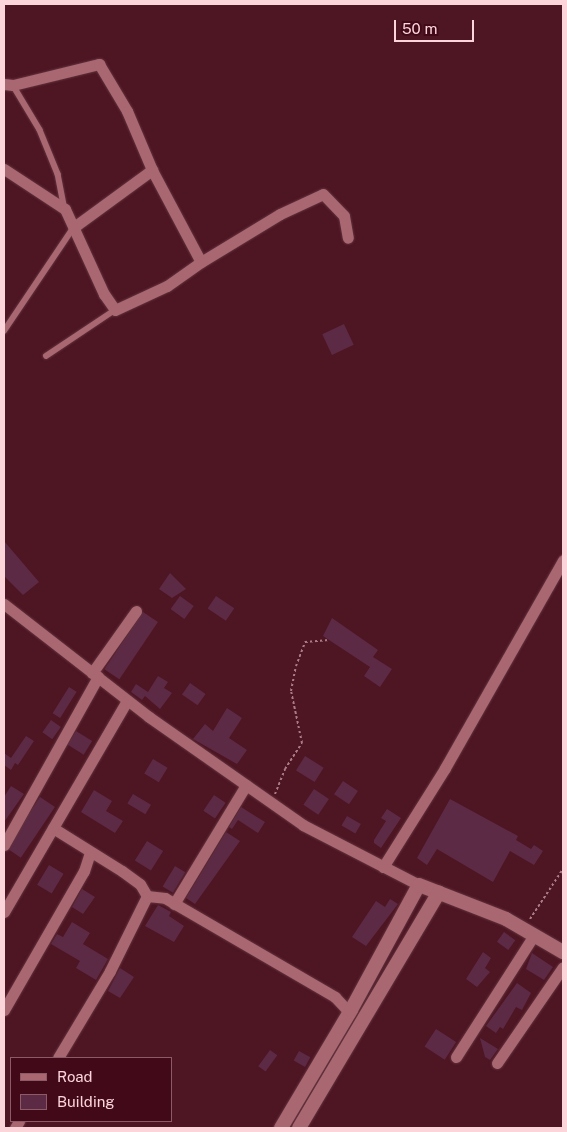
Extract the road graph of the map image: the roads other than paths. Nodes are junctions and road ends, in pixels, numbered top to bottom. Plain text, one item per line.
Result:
1 (8, 85) edge
2 (4, 169) edge
3 (152, 170) junction
4 (65, 209) junction
5 (74, 227) junction
6 (348, 238) dead end
7 (201, 262) junction
8 (116, 310) junction
9 (4, 331) edge
10 (46, 356) dead end
11 (563, 560) edge
12 (4, 604) edge
13 (136, 611) dead end
14 (95, 675) junction
15 (127, 701) junction
16 (246, 785) junction
17 (53, 828) junction
18 (4, 845) edge
19 (90, 852) junction
20 (383, 867) junction
21 (419, 885) junction
22 (439, 892) junction
23 (147, 896) junction
24 (174, 904) junction
25 (4, 912) edge
26 (529, 932) junction
27 (563, 952) edge
28 (563, 967) edge
29 (4, 1010) edge
30 (350, 1013) junction
31 (362, 1020) junction
32 (59, 1057) edge
33 (456, 1057) dead end
34 (497, 1062) dead end
35 (281, 1128) edge
36 (299, 1128) edge

1 - 3 street
1 - 4 lane
2 - 4 street
3 - 5 street
3 - 7 street
4 - 5 street
5 - 8 street
5 - 9 lane
6 - 7 street
7 - 8 street
8 - 10 lane
11 - 20 street
12 - 14 street
13 - 14 street
14 - 15 street
14 - 18 street
15 - 16 street
15 - 17 street
16 - 20 street
16 - 24 street
17 - 19 street
17 - 25 street
19 - 23 street
19 - 29 street
20 - 21 street
21 - 22 street
21 - 30 street
22 - 26 street
22 - 31 street
23 - 24 street
23 - 32 street
24 - 30 street
26 - 27 street
26 - 33 street
28 - 34 street
30 - 31 street
30 - 35 street
31 - 36 street

